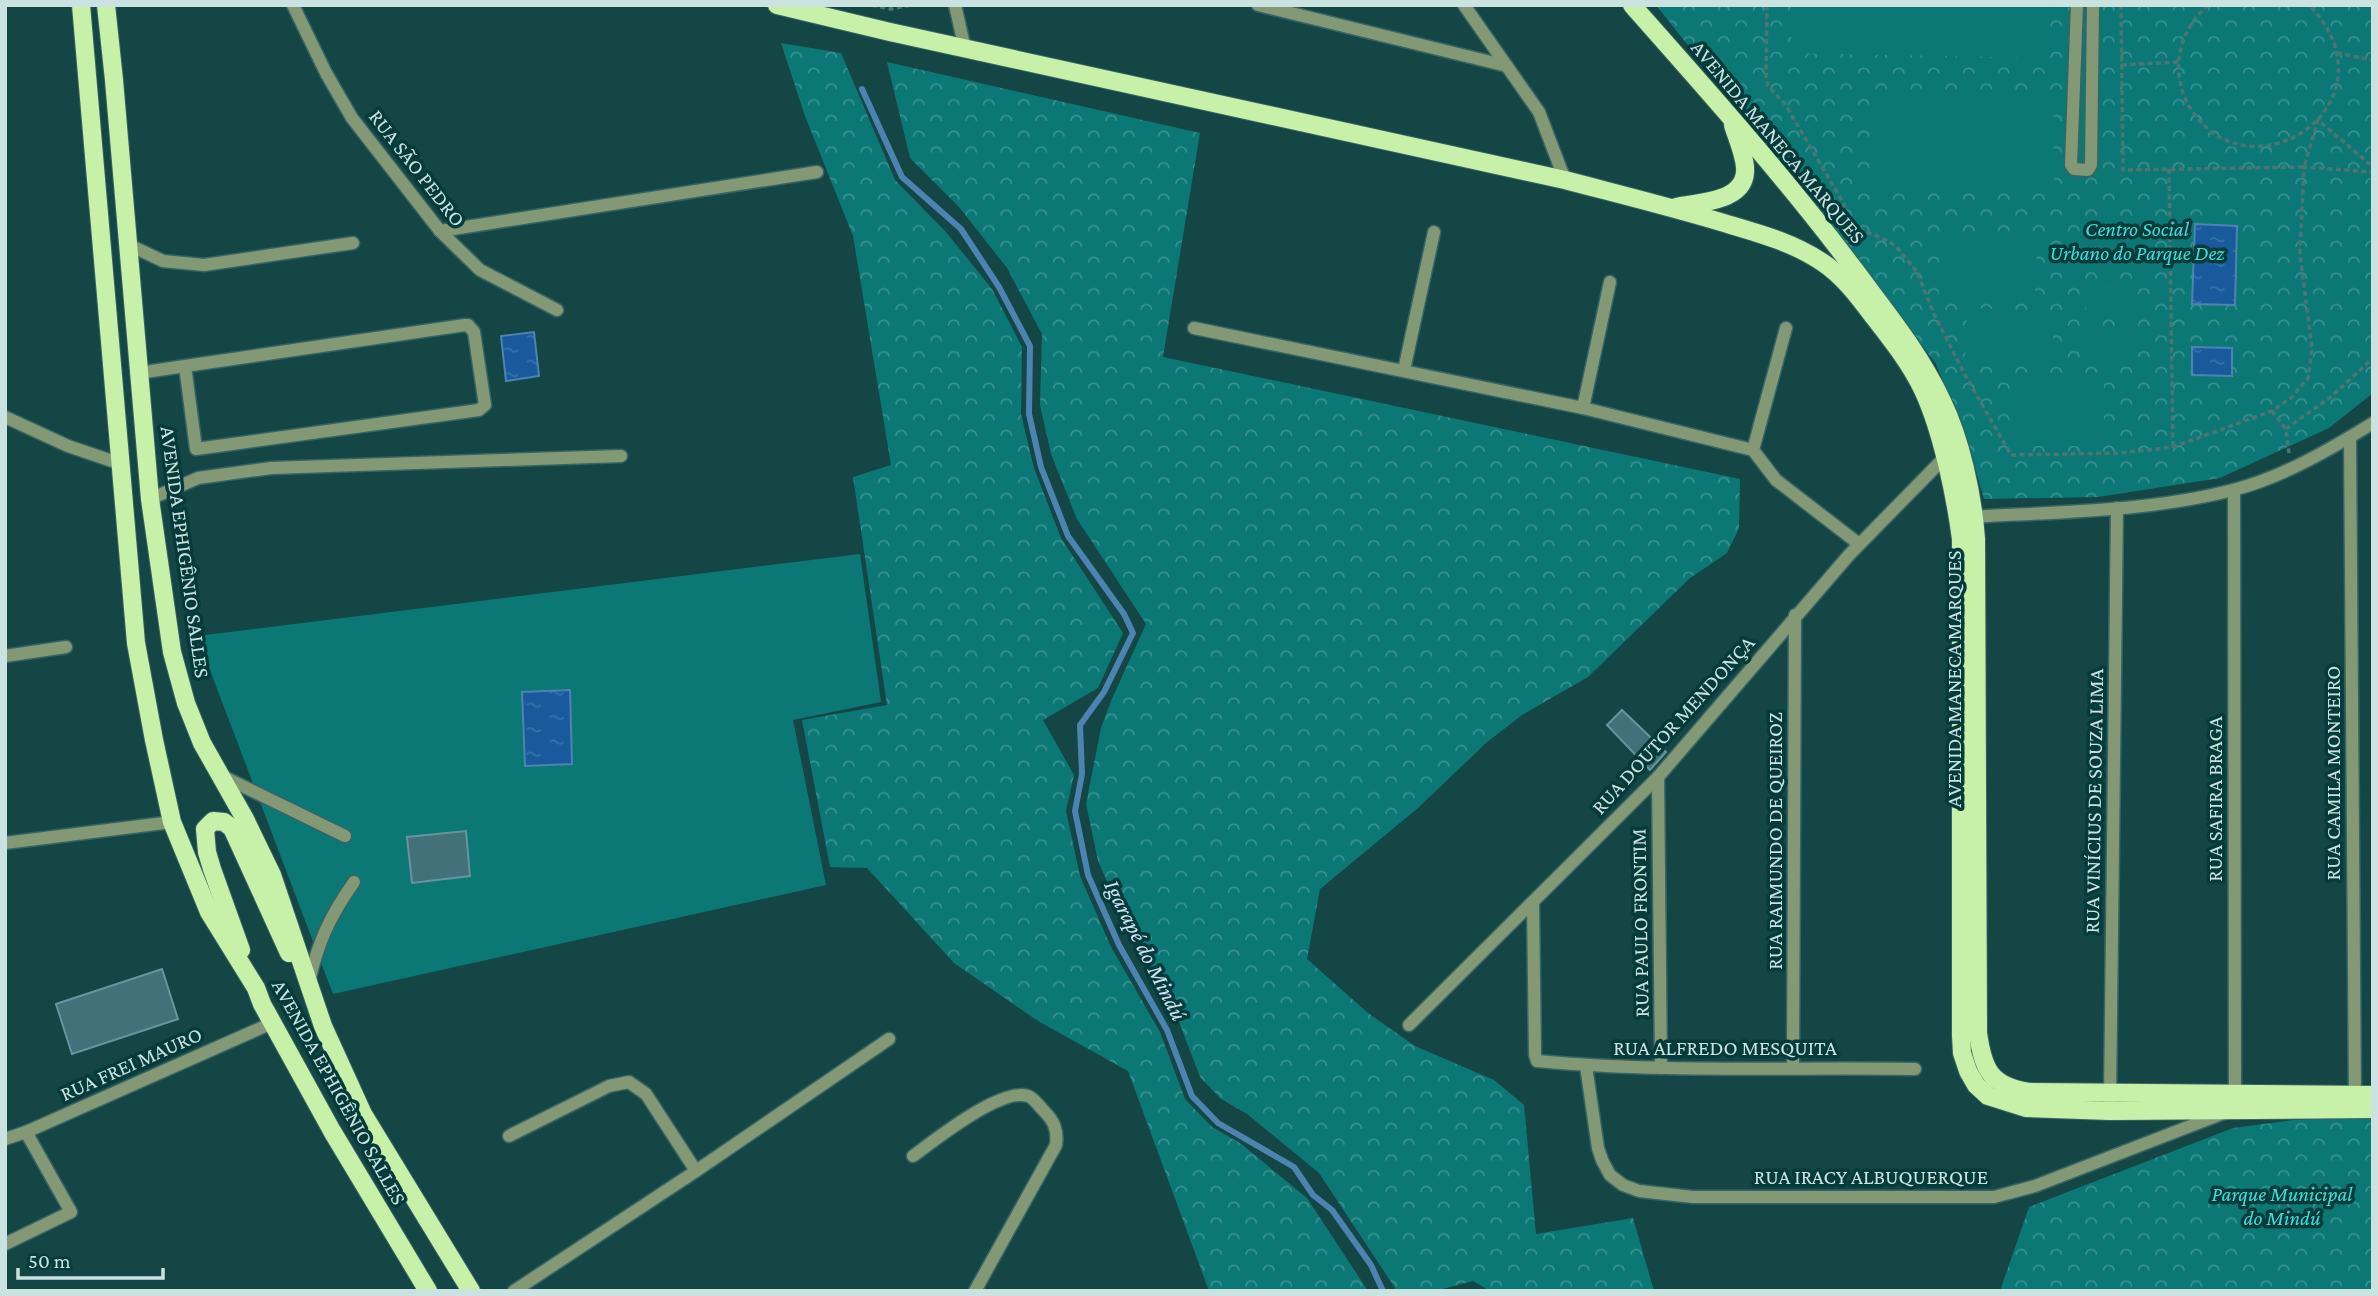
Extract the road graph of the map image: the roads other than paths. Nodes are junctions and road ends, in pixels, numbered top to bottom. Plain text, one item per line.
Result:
1 (80, 5) edge
2 (106, 5) edge
3 (293, 5) edge
4 (777, 5) edge
5 (956, 5) edge
6 (1258, 5) edge
7 (1464, 5) edge
8 (1632, 5) edge
9 (2077, 5) edge
10 (2093, 5) edge
11 (965, 49) junction
12 (1507, 66) junction
13 (1731, 118) junction
14 (817, 172) dead end
15 (1565, 180) junction
16 (1673, 207) junction
17 (440, 231) junction
18 (1434, 232) dead end
19 (353, 243) dead end
20 (127, 244) junction
21 (1610, 282) dead end
22 (557, 310) dead end
23 (1194, 328) dead end
24 (1786, 328) dead end
25 (185, 366) junction
26 (1404, 370) junction
27 (139, 373) junction
28 (1583, 408) junction
29 (5, 417) edge
30 (2373, 423) edge
31 (2350, 438) junction
32 (1958, 445) junction
33 (1754, 450) junction
34 (621, 456) dead end
35 (1944, 456) junction
36 (121, 464) junction
37 (2234, 490) junction
38 (150, 499) junction
39 (2117, 508) junction
40 (1966, 517) junction
41 (1859, 544) junction
42 (1796, 615) junction
43 (66, 647) dead end
44 (5, 656) edge
45 (219, 775) junction
46 (1658, 777) junction
47 (172, 822) junction
48 (345, 835) dead end
49 (5, 843) edge
50 (354, 882) dead end
51 (1533, 903) junction
52 (309, 983) junction
53 (256, 988) junction
54 (272, 1023) junction
55 (1409, 1025) dead end
56 (323, 1026) junction
57 (889, 1039) dead end
58 (1587, 1066) junction
59 (1793, 1067) junction
60 (1661, 1068) junction
61 (1915, 1069) dead end
62 (2235, 1101) junction
63 (2110, 1102) junction
64 (2364, 1102) edge
65 (26, 1132) junction
66 (509, 1136) dead end
67 (5, 1139) edge
68 (913, 1156) dead end
69 (696, 1171) junction
70 (5, 1244) edge
71 (428, 1291) edge
72 (471, 1291) edge
73 (514, 1291) edge
74 (975, 1291) edge

1 - 36 main road, AVENIDA EPHIGÊNIO SALLES
2 - 20 main road, AVENIDA EPHIGÊNIO SALLES
3 - 17 street, RUA SÃO PEDRO
4 - 11 main road, AVENIDA MANECA MARQUES
5 - 11 street
6 - 12 street
7 - 12 street
8 - 13 main road, AVENIDA MANECA MARQUES
9 - 10 street
11 - 15 main road, AVENIDA MANECA MARQUES
12 - 15 street
13 - 16 main road
13 - 32 main road, AVENIDA MANECA MARQUES
14 - 17 street
15 - 16 main road, AVENIDA MANECA MARQUES
16 - 35 main road, AVENIDA MANECA MARQUES
17 - 22 street, RUA SÃO PEDRO
18 - 26 street
19 - 20 street
20 - 27 main road, AVENIDA EPHIGÊNIO SALLES
21 - 28 street
23 - 26 street
24 - 33 street
25 - 25 street
25 - 27 street
26 - 28 street
27 - 38 main road, AVENIDA EPHIGÊNIO SALLES
28 - 33 street
29 - 36 street
30 - 31 street
31 - 37 street
31 - 64 street, RUA CAMILA MONTEIRO
32 - 35 street, RUA DOUTOR MENDONÇA
32 - 40 main road, AVENIDA MANECA MARQUES
33 - 41 street
34 - 38 street
35 - 40 main road, AVENIDA MANECA MARQUES
35 - 41 street, RUA DOUTOR MENDONÇA
36 - 47 main road, AVENIDA EPHIGÊNIO SALLES
37 - 39 street
37 - 62 street, RUA SAFIRA BRAGA
38 - 45 main road, AVENIDA EPHIGÊNIO SALLES
39 - 40 street
39 - 63 street, RUA VINÍCIUS DE SOUZA LIMA
40 - 63 main road, AVENIDA MANECA MARQUES
41 - 42 street, RUA DOUTOR MENDONÇA
42 - 46 street, RUA DOUTOR MENDONÇA
42 - 59 street, RUA RAIMUNDO DE QUEIROZ
43 - 44 street
45 - 48 street
45 - 52 main road, AVENIDA EPHIGÊNIO SALLES
46 - 51 street, RUA DOUTOR MENDONÇA
46 - 60 street, RUA PAULO FRONTIM
47 - 49 street
47 - 53 main road, AVENIDA EPHIGÊNIO SALLES
50 - 52 street
51 - 55 street, RUA DOUTOR MENDONÇA
51 - 58 street, RUA ALFREDO MESQUITA
52 - 56 main road, AVENIDA EPHIGÊNIO SALLES
53 - 54 main road, AVENIDA EPHIGÊNIO SALLES
53 - 56 main road
54 - 65 street, RUA FREI MAURO
54 - 71 main road, AVENIDA EPHIGÊNIO SALLES
56 - 72 main road, AVENIDA EPHIGÊNIO SALLES
57 - 69 street
58 - 60 street, RUA ALFREDO MESQUITA
58 - 62 street, RUA IRACY ALBUQUERQUE
59 - 60 street, RUA ALFREDO MESQUITA
59 - 61 street, RUA ALFREDO MESQUITA
62 - 63 main road, AVENIDA MANECA MARQUES
62 - 64 main road, AVENIDA MANECA MARQUES
65 - 67 street, RUA FREI MAURO
65 - 70 street
66 - 69 street
68 - 74 street
69 - 73 street

